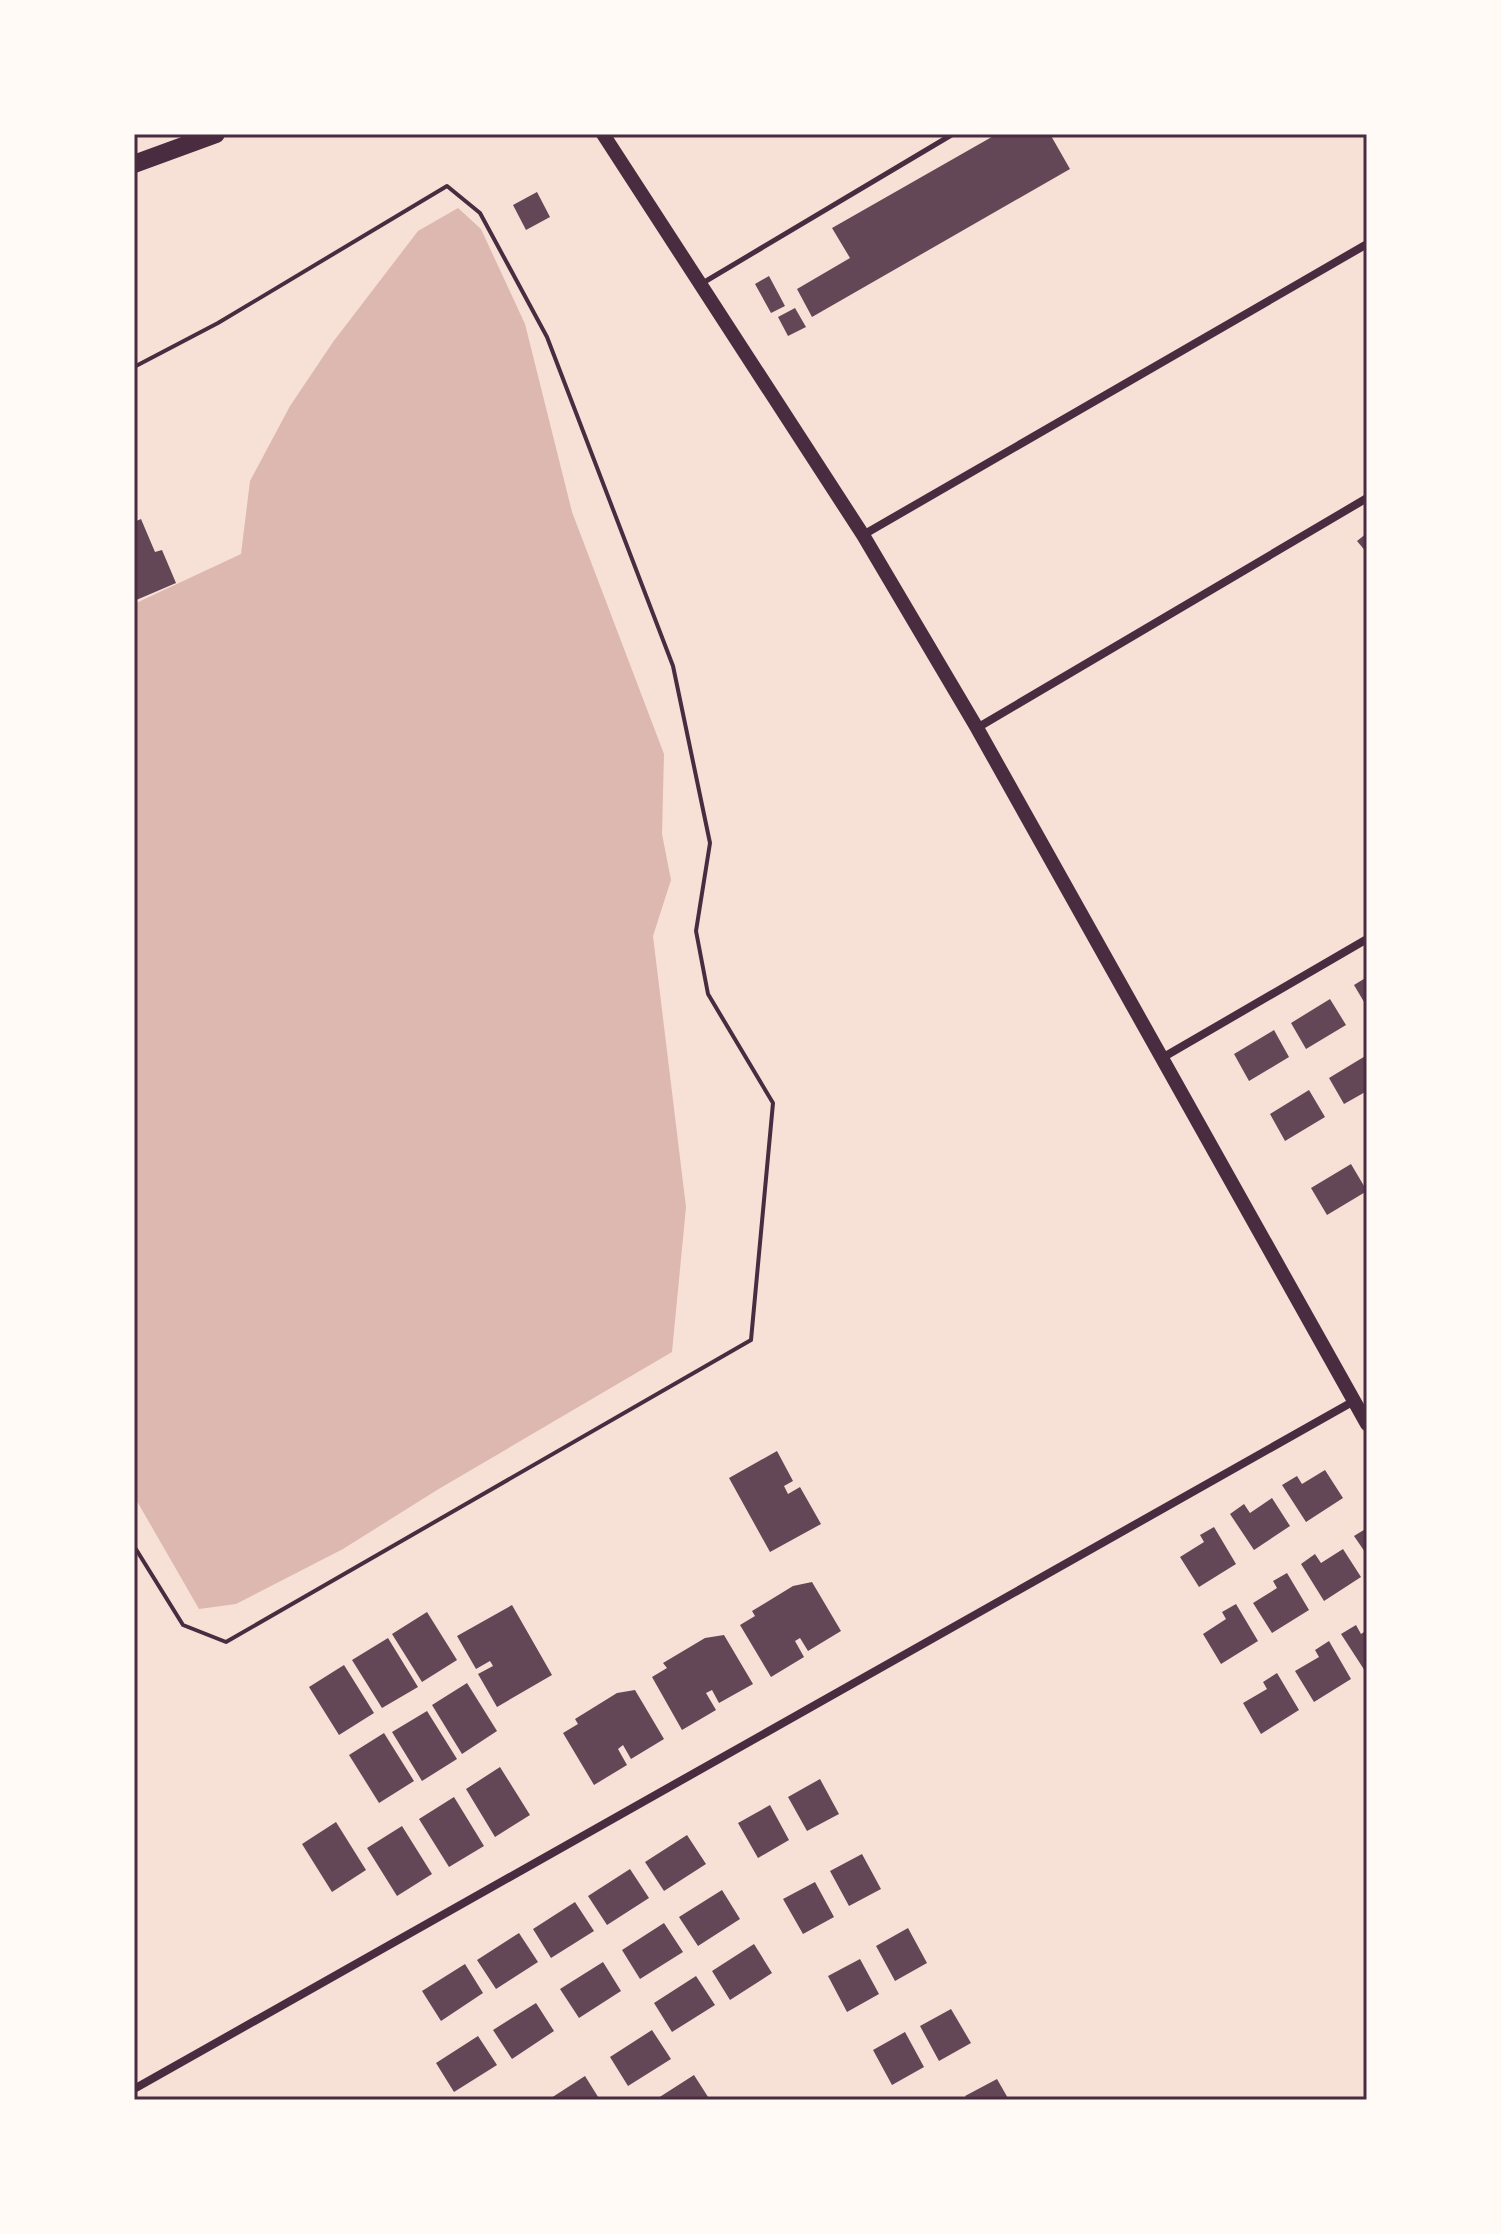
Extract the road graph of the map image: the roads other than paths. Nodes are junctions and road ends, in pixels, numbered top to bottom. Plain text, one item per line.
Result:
1 (216, 134) edge
2 (603, 134) edge
3 (953, 134) edge
4 (134, 164) edge
5 (1367, 244) edge
6 (701, 285) junction
7 (1367, 498) edge
8 (863, 535) junction
9 (977, 728) junction
10 (1367, 939) edge
11 (1162, 1058) junction
12 (1354, 1401) junction
13 (1367, 1424) edge
14 (134, 2089) edge

1 - 4 highway
2 - 6 street
3 - 6 lane
5 - 8 street
6 - 8 street
7 - 9 street
8 - 9 street
9 - 11 street
10 - 11 street
11 - 12 street
12 - 13 street
12 - 14 street

